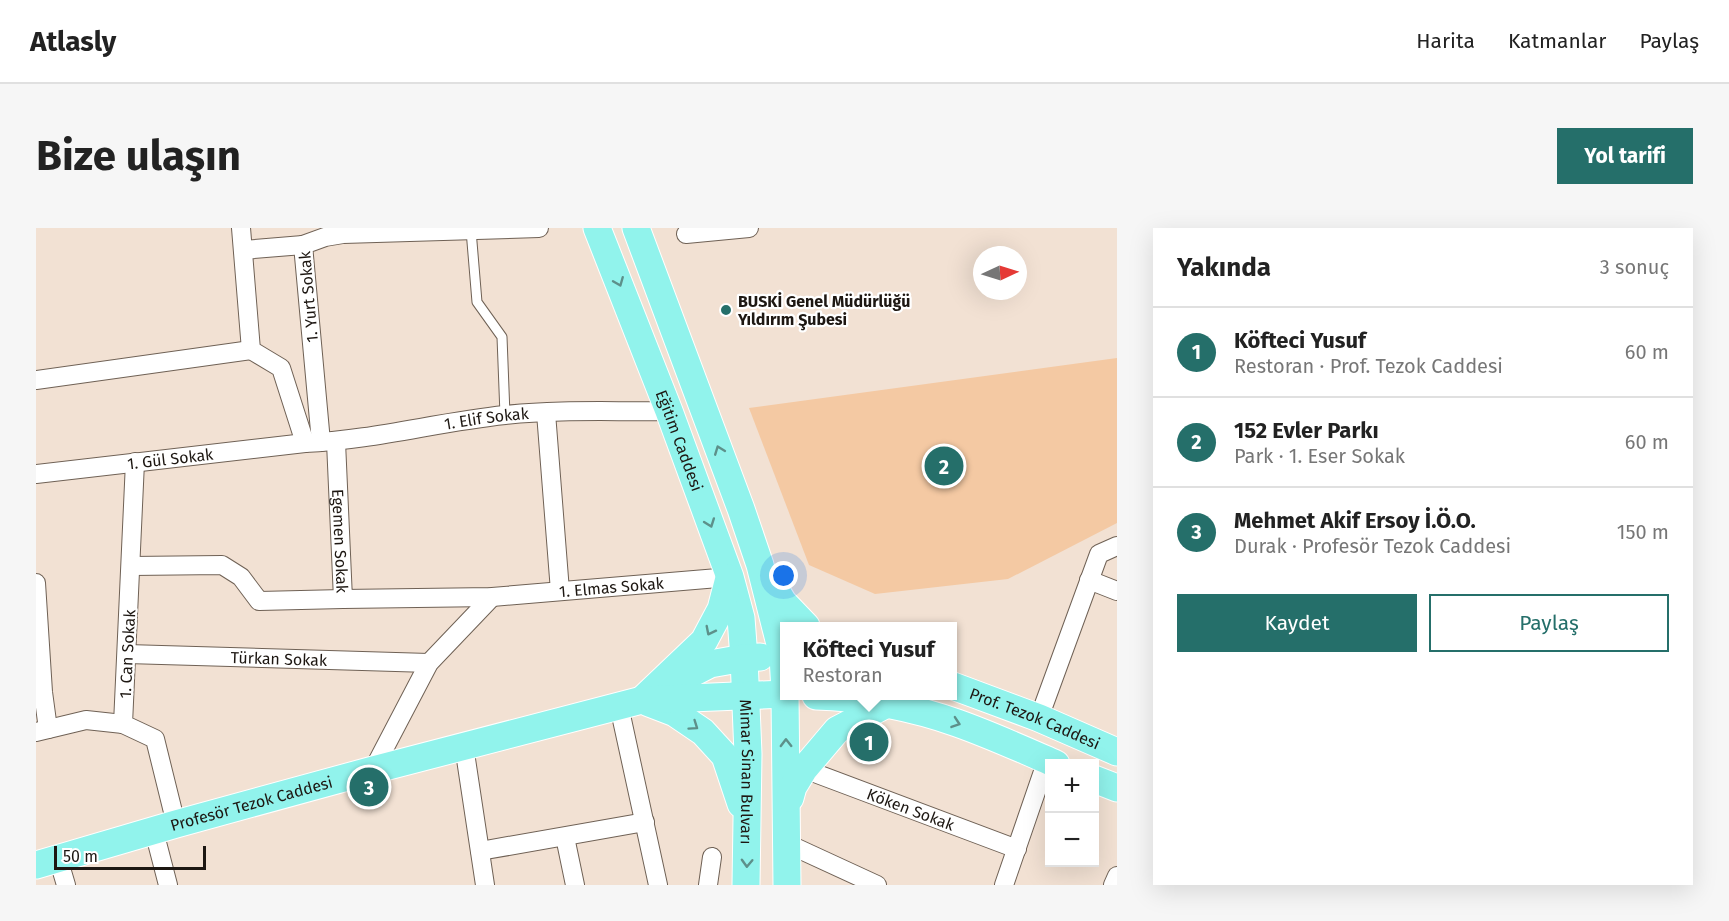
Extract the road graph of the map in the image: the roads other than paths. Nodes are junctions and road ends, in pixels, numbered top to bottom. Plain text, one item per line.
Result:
1 (242, 228) edge
2 (539, 228) edge
3 (597, 228) edge
4 (636, 228) edge
5 (749, 228) edge
6 (410, 230) edge
7 (471, 230) junction
8 (686, 234) dead end
9 (303, 244) junction
10 (243, 249) junction
11 (251, 350) junction
12 (36, 380) edge
13 (669, 411) junction
14 (546, 413) junction
15 (505, 415) junction
16 (321, 442) junction
17 (135, 462) junction
18 (36, 474) edge
19 (1117, 546) edge
20 (760, 565) junction
21 (131, 566) junction
22 (730, 576) junction
23 (1089, 580) junction
24 (36, 583) edge
25 (560, 591) junction
26 (1117, 591) edge
27 (492, 597) junction
28 (343, 599) junction
29 (801, 622) edge
30 (780, 641) edge
31 (127, 654) junction
32 (780, 656) edge
33 (744, 658) junction
34 (429, 663) junction
35 (957, 687) edge
36 (40, 693) edge
37 (780, 694) edge
38 (746, 696) junction
39 (785, 700) edge
40 (857, 700) edge
41 (631, 703) junction
42 (885, 705) junction
43 (1039, 718) junction
44 (123, 724) junction
45 (42, 730) edge
46 (464, 746) junction
47 (1117, 752) edge
48 (1045, 759) edge
49 (804, 769) junction
50 (373, 770) junction
51 (1045, 779) edge
52 (1099, 781) edge
53 (1117, 788) edge
54 (787, 805) junction
55 (645, 822) junction
56 (165, 827) junction
57 (748, 827) junction
58 (565, 837) junction
59 (788, 844) junction
60 (1017, 849) junction
61 (480, 851) junction
62 (712, 857) dead end
63 (47, 862) edge
64 (1117, 876) edge
65 (66, 885) edge
66 (168, 885) edge
67 (485, 885) edge
68 (575, 885) edge
69 (658, 885) edge
70 (708, 885) edge
71 (746, 885) edge
72 (787, 885) edge
73 (877, 885) edge
74 (1006, 885) edge
75 (1113, 885) edge

1 - 10 street
2 - 7 street, 1. Yurt Sokak
3 -> 13 main road, Eğitim Caddesi
20 -> 4 main road, Eğitim Caddesi
5 - 8 street
6 - 7 street, 1. Yurt Sokak
6 - 9 street, 1. Yurt Sokak
7 - 15 lane
9 - 10 street
9 - 16 street, 1. Yurt Sokak
10 - 11 street
11 - 12 street
11 - 16 street
13 - 14 street, 1. Elif Sokak
13 -> 22 main road, Eğitim Caddesi
14 - 15 street, 1. Elif Sokak
14 - 25 street
15 - 16 street, 1. Elif Sokak
16 - 17 street, 1. Gül Sokak
16 - 28 street, Egemen Sokak
17 - 18 street, 1. Gül Sokak
17 - 21 street, 1. Can Sokak
19 - 23 street
20 - 29 main road
20 - 30 main road
21 - 28 street
21 - 31 street, 1. Can Sokak
22 - 25 street, 1. Elmas Sokak
22 - 33 main road, Eğitim Caddesi
22 -> 41 main road
23 - 26 street
23 - 43 street
24 - 36 street
25 - 27 street, 1. Elmas Sokak
27 - 28 street, Egemen Sokak
27 - 34 street
31 - 34 street, Türkan Sokak
31 - 44 street, 1. Can Sokak
32 - 33 main road
33 - 38 main road, Mimar Sinan Bulvarı
33 - 41 main road
34 - 50 street
35 - 43 main road, Prof. Tezok Caddesi
36 - 45 street
37 - 38 main road
38 - 41 main road
38 - 57 main road, Mimar Sinan Bulvarı
54 -> 39 main road
40 - 42 main road, Prof. Tezok Caddesi
41 - 46 main road, Profesör Tezok Caddesi
41 - 55 street
41 -> 57 main road
42 -> 48 main road, Prof. Tezok Caddesi
42 - 49 main road
43 - 47 main road, Prof. Tezok Caddesi
44 - 45 street
44 - 56 street
46 - 50 main road, Profesör Tezok Caddesi
46 - 61 street
49 - 54 main road
49 - 60 street, Köken Sokak
50 - 56 main road, Profesör Tezok Caddesi
51 - 60 street
52 - 53 main road
54 - 59 main road
55 - 58 street
55 - 69 street
56 - 63 main road, Profesör Tezok Caddesi
56 - 66 street
57 -> 71 main road, Mimar Sinan Bulvarı
58 - 61 street
58 - 68 street
59 - 72 main road
59 - 73 street
60 - 74 street
61 - 67 street
62 - 70 street
63 - 65 street
64 - 75 street

